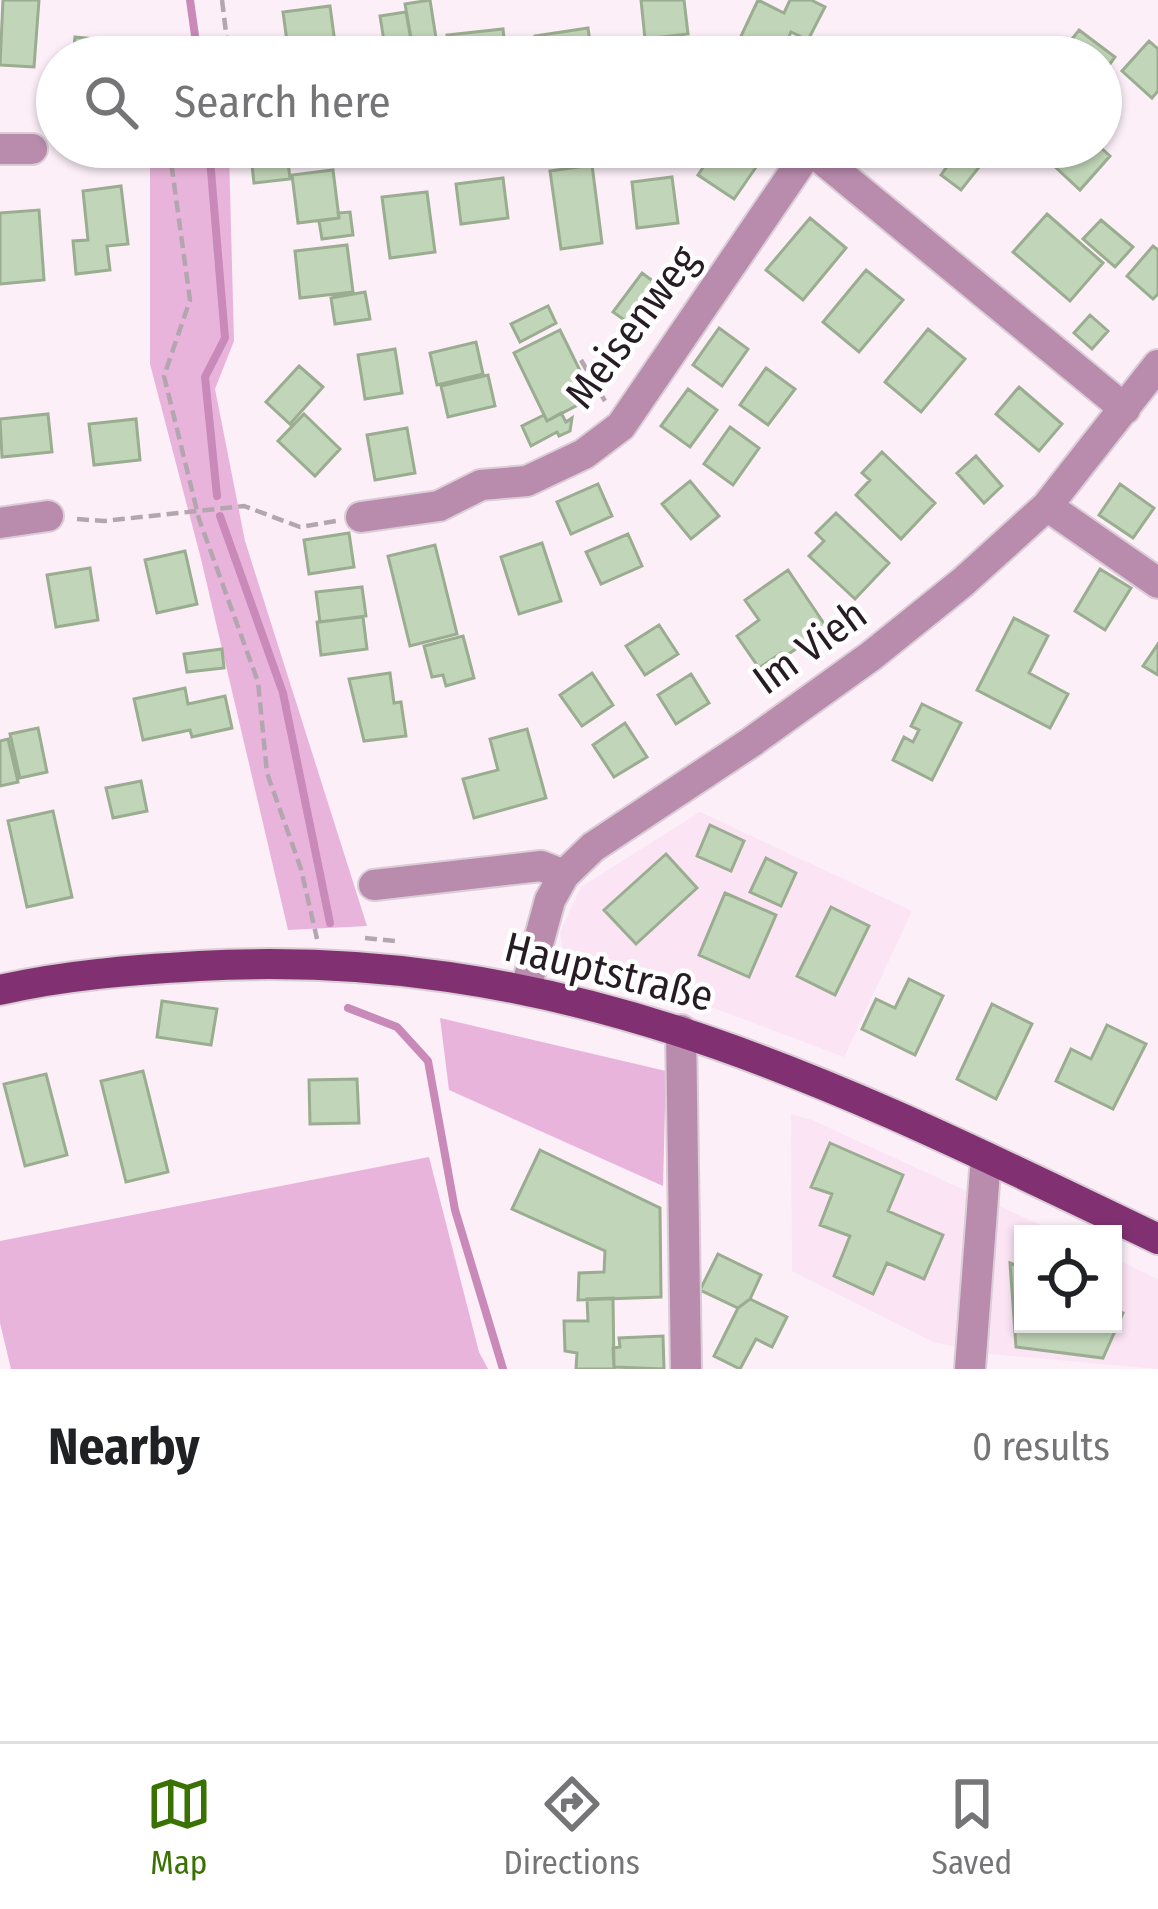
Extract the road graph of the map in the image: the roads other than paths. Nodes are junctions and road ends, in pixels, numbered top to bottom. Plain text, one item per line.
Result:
1 (0, 149) edge
2 (32, 149) dead end
3 (795, 168) edge
4 (832, 168) edge
5 (1158, 365) edge
6 (1125, 409) junction
7 (1047, 506) junction
8 (48, 516) road end
9 (361, 518) road end
10 (0, 523) edge
11 (1158, 583) edge
12 (564, 875) junction
13 (374, 885) dead end
14 (526, 988) junction
15 (0, 990) edge
16 (681, 1030) junction
17 (986, 1157) junction
18 (1158, 1240) edge
19 (686, 1369) edge
20 (970, 1369) edge

1 - 2 street
3 - 9 street, Meisenweg
4 - 6 street
5 - 6 street, Im Vieh
6 - 7 street, Im Vieh
7 - 11 street
7 - 12 street, Im Vieh
8 - 10 street
12 - 13 street
12 - 14 street, Im Vieh
14 - 15 main road, Hauptstraße
14 - 16 main road, Hauptstraße
16 - 17 main road, Hauptstraße
16 - 19 street
17 - 18 main road, Hauptstraße
17 - 20 street

